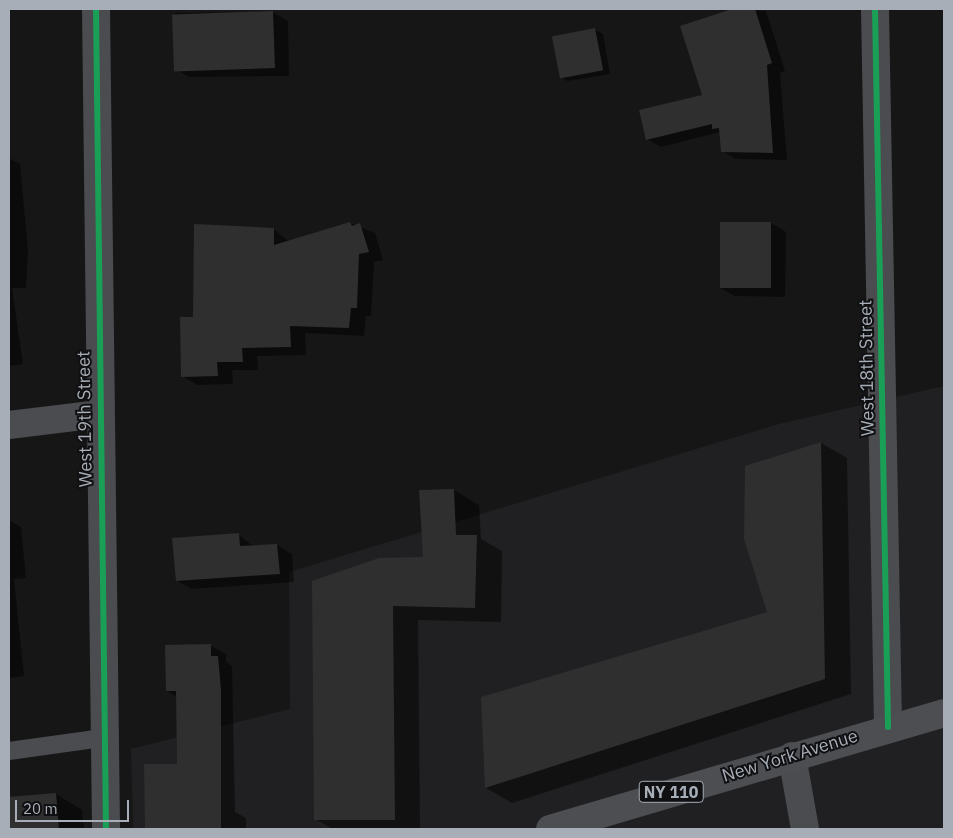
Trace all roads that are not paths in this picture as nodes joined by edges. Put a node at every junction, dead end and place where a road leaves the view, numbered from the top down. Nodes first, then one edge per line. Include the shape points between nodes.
1 (96, 9) edge
2 (875, 9) edge
3 (100, 414) junction
4 (9, 425) edge
5 (944, 713) edge
6 (888, 727) junction
7 (103, 738) junction
8 (9, 751) edge
9 (792, 756) junction
10 (106, 829) edge
11 (550, 829) edge
12 (805, 829) edge

1 - 3 street, West 19th Street
2 - 6 street, West 18th Street
3 - 4 street
3 - 7 street, West 19th Street
5 - 6 main road, New York Avenue / NY 110
6 - 9 main road, New York Avenue / NY 110
7 - 8 lane
7 - 10 street, West 19th Street
9 - 11 main road, New York Avenue / NY 110
9 - 12 street

